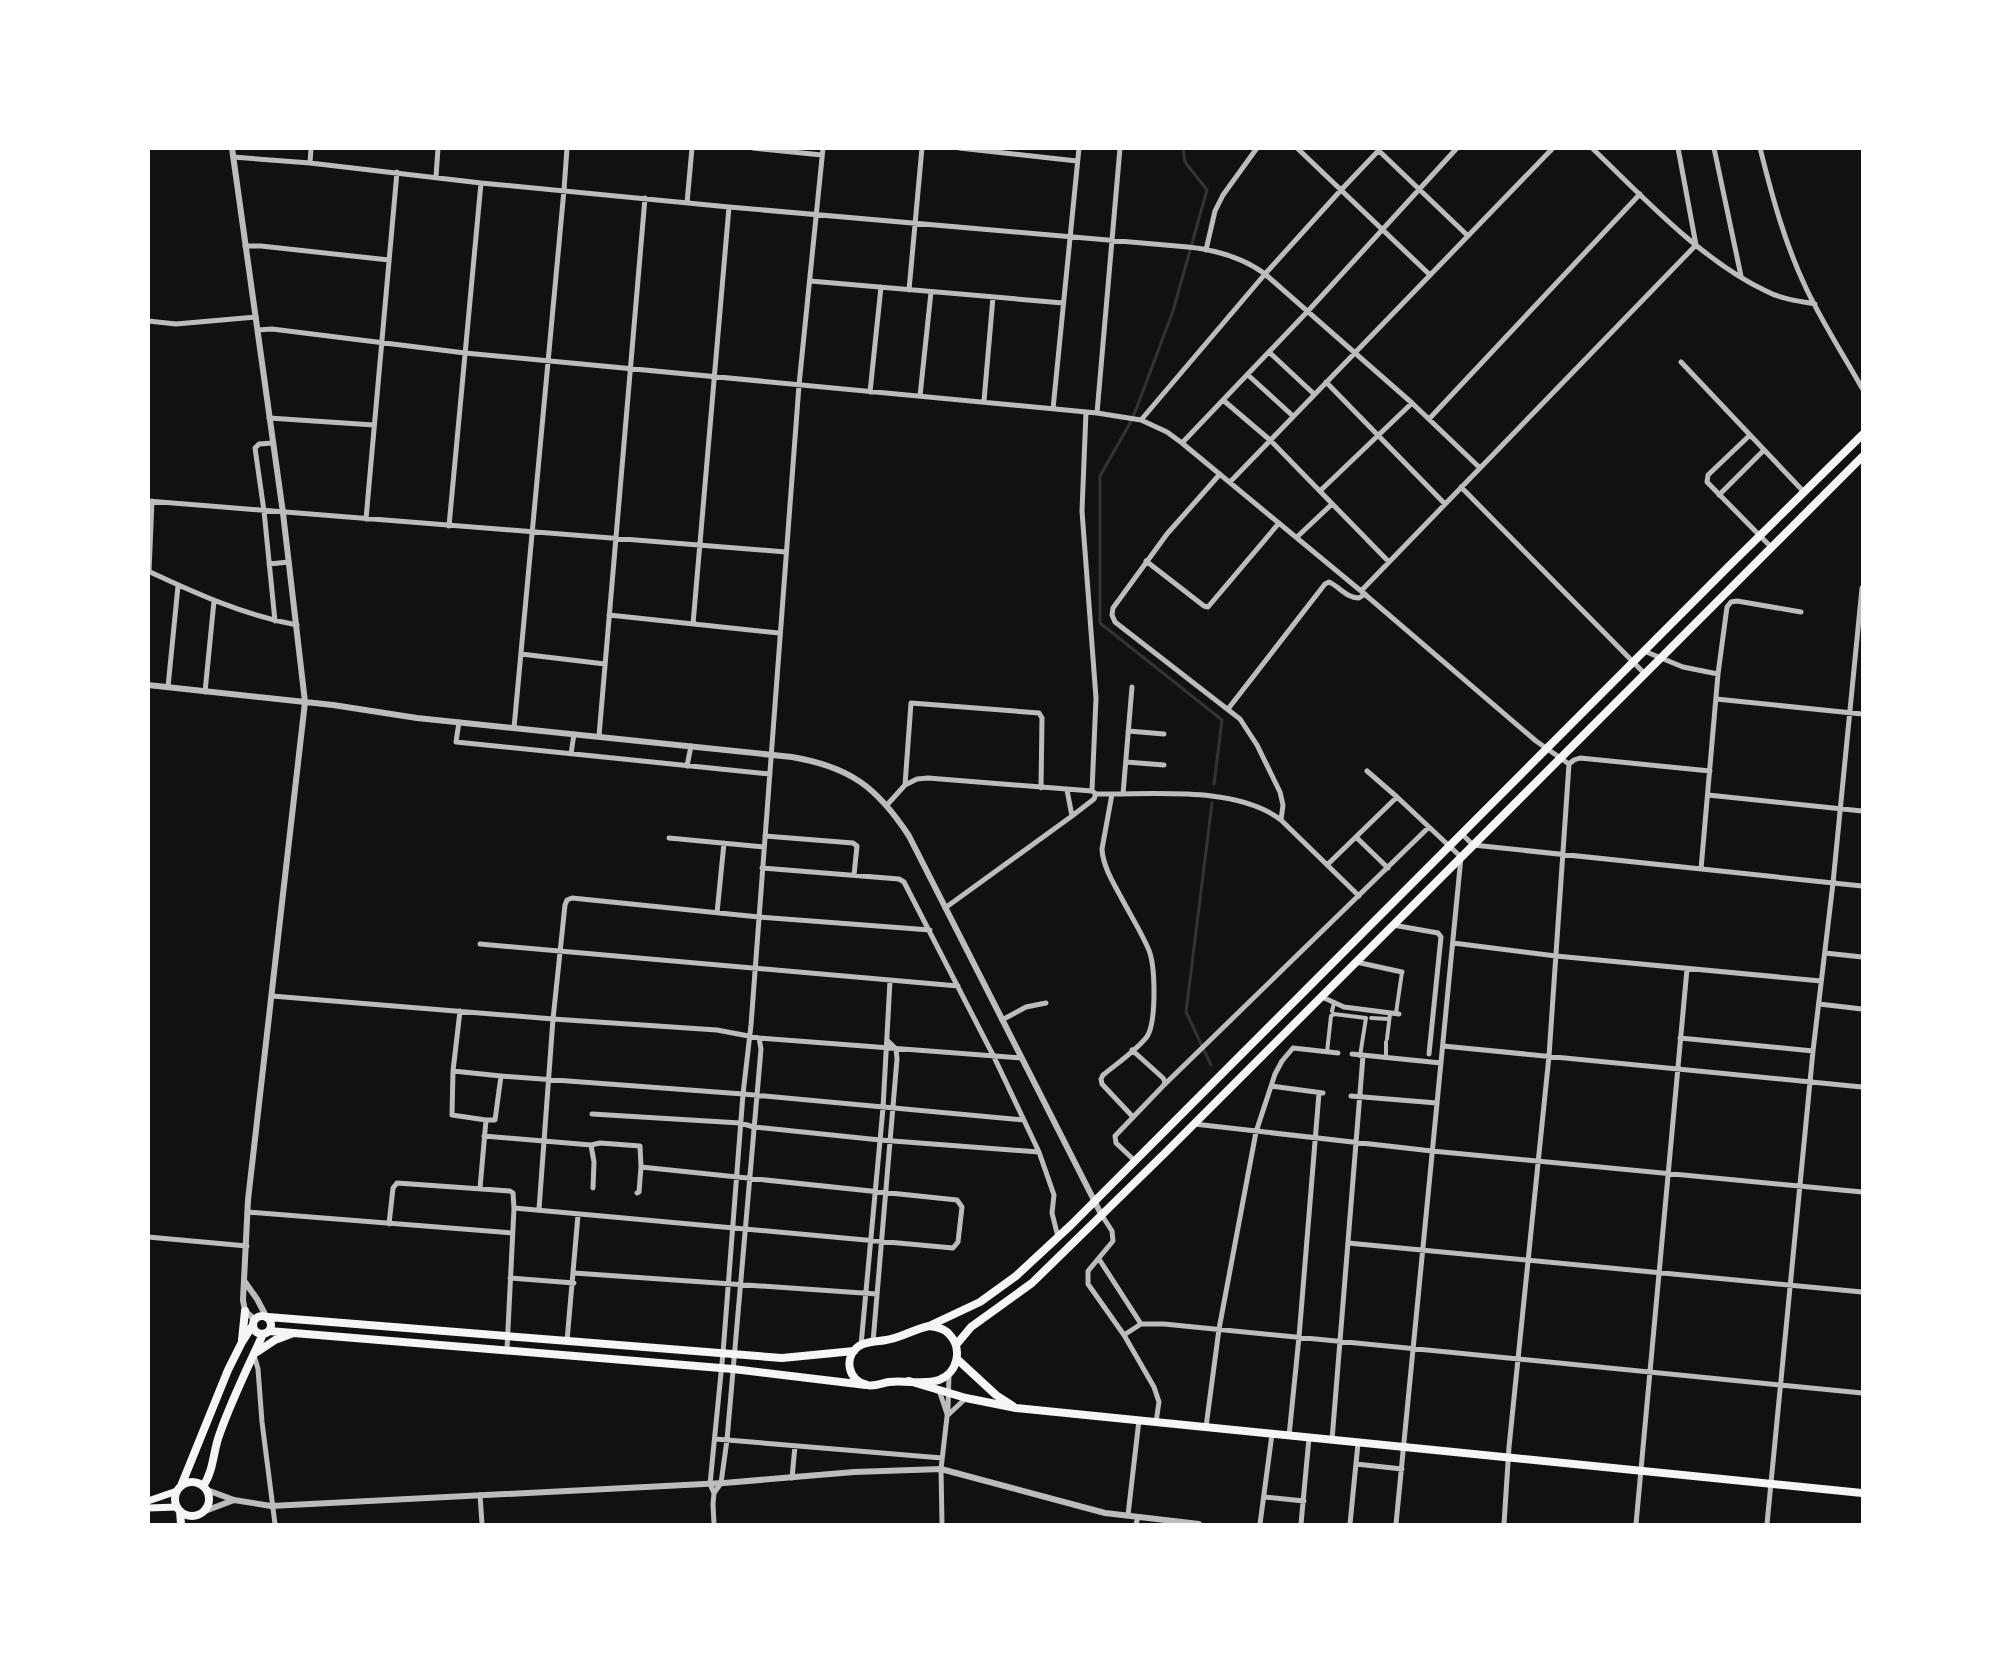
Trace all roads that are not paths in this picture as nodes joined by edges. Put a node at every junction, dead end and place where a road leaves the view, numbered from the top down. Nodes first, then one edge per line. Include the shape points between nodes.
1 (232, 148) edge
2 (311, 148) edge
3 (438, 148) edge
4 (567, 148) edge
5 (692, 148) edge
6 (753, 148) edge
7 (922, 148) edge
8 (959, 148) edge
9 (1078, 148) edge
10 (1120, 148) edge
11 (1257, 148) edge
12 (1457, 148) edge
13 (1553, 148) edge
14 (1592, 148) edge
15 (1678, 148) edge
16 (1714, 148) edge
17 (1760, 148) edge
18 (1300, 149) edge
19 (1379, 149) edge
20 (823, 152) edge
21 (233, 156) junction
22 (1077, 160) junction
23 (310, 163) junction
24 (397, 172) junction
25 (436, 177) junction
26 (481, 183) junction
27 (1419, 189) junction
28 (564, 190) junction
29 (1341, 190) junction
30 (1640, 194) junction
31 (645, 198) junction
32 (687, 203) junction
33 (729, 207) junction
34 (816, 215) junction
35 (916, 223) junction
36 (1383, 229) junction
37 (1467, 235) junction
38 (1069, 237) junction
39 (1111, 241) junction
40 (1696, 245) junction
41 (245, 246) junction
42 (1206, 250) junction
43 (389, 260) junction
44 (1265, 274) junction
45 (1430, 275) junction
46 (1741, 276) junction
47 (810, 281) junction
48 (881, 287) junction
49 (909, 290) junction
50 (931, 292) junction
51 (993, 297) junction
52 (1062, 303) junction
53 (1815, 304) junction
54 (1308, 311) junction
55 (255, 317) junction
56 (148, 321) edge
57 (258, 330) junction
58 (383, 342) junction
59 (465, 352) junction
60 (1269, 352) junction
61 (1354, 352) junction
62 (549, 361) junction
63 (1681, 362) dead end
64 (631, 367) junction
65 (1248, 375) junction
66 (715, 376) junction
67 (1326, 382) junction
68 (800, 385) junction
69 (1863, 388) edge
70 (870, 392) junction
71 (1314, 394) junction
72 (920, 396) junction
73 (1223, 400) junction
74 (984, 401) junction
75 (1412, 403) junction
76 (1053, 409) junction
77 (1086, 412) junction
78 (1097, 414) junction
79 (1293, 416) junction
80 (269, 418) junction
81 (1138, 419) junction
82 (1429, 419) junction
83 (374, 425) junction
84 (1378, 435) junction
85 (1750, 435) junction
86 (1863, 435) edge
87 (1270, 440) junction
88 (273, 443) junction
89 (1182, 443) junction
90 (1764, 450) junction
91 (1863, 457) edge
92 (1480, 468) junction
93 (1220, 474) junction
94 (1230, 482) junction
95 (1461, 487) junction
96 (1320, 491) junction
97 (1804, 492) junction
98 (1719, 495) junction
99 (150, 501) edge
100 (1332, 504) junction
101 (1445, 504) junction
102 (264, 511) junction
103 (283, 513) junction
104 (366, 519) junction
105 (1279, 523) junction
106 (449, 526) junction
107 (533, 532) junction
108 (1759, 536) junction
109 (1297, 537) junction
110 (615, 539) junction
111 (700, 545) junction
112 (1772, 548) junction
113 (786, 552) junction
114 (1146, 561) junction
115 (289, 562) junction
116 (1389, 562) junction
117 (269, 564) junction
118 (149, 572) edge
119 (178, 586) junction
120 (1863, 588) edge
121 (1363, 592) junction
122 (214, 601) junction
123 (1802, 612) dead end
124 (609, 615) junction
125 (275, 621) junction
126 (693, 624) junction
127 (297, 625) junction
128 (779, 633) junction
129 (1644, 651) junction
130 (521, 654) junction
131 (1660, 658) junction
132 (1632, 662) junction
133 (605, 664) junction
134 (1645, 674) junction
135 (1718, 674) junction
136 (148, 685) edge
137 (168, 687) junction
138 (1132, 687) dead end
139 (204, 692) junction
140 (1716, 699) junction
141 (304, 702) junction
142 (1228, 710) junction
143 (1850, 713) junction
144 (1863, 714) edge
145 (459, 722) junction
146 (514, 728) junction
147 (1128, 731) junction
148 (574, 734) junction
149 (1164, 734) dead end
150 (599, 736) junction
151 (691, 746) junction
152 (1546, 749) junction
153 (571, 754) junction
154 (771, 755) junction
155 (1560, 759) junction
156 (1126, 762) junction
157 (1569, 764) junction
158 (1164, 765) dead end
159 (687, 766) junction
160 (1367, 771) dead end
161 (1710, 771) junction
162 (770, 774) junction
163 (905, 785) junction
164 (1041, 788) junction
165 (1067, 790) junction
166 (1094, 793) junction
167 (1112, 794) junction
168 (1123, 794) junction
169 (1708, 795) junction
170 (1397, 797) junction
171 (887, 805) junction
172 (1840, 808) junction
173 (1863, 811) edge
174 (1072, 816) junction
175 (1281, 820) junction
176 (1429, 827) junction
177 (1462, 834) junction
178 (765, 836) junction
179 (1356, 837) junction
180 (669, 838) dead end
181 (724, 843) junction
182 (1473, 845) junction
183 (764, 847) junction
184 (1450, 847) junction
185 (1564, 855) junction
186 (1461, 857) junction
187 (1327, 865) junction
188 (762, 868) junction
189 (1388, 868) junction
190 (1701, 869) junction
191 (854, 875) junction
192 (1833, 883) junction
193 (1863, 885) edge
194 (1359, 896) junction
195 (945, 908) junction
196 (717, 913) junction
197 (759, 917) junction
198 (1393, 925) junction
199 (930, 930) junction
200 (1453, 943) junction
201 (480, 944) dead end
202 (561, 951) junction
203 (1825, 953) junction
204 (1556, 956) junction
205 (1863, 957) edge
206 (1356, 962) junction
207 (755, 969) junction
208 (1687, 969) junction
209 (1402, 972) joint
210 (890, 981) junction
211 (1821, 981) junction
212 (958, 986) junction
213 (272, 996) junction
214 (1322, 997) junction
215 (1046, 1003) dead end
216 (1334, 1003) junction
217 (1819, 1004) junction
218 (1863, 1009) edge
219 (460, 1011) junction
220 (1332, 1011) dead end
221 (1393, 1015) junction
222 (1371, 1018) dead end
223 (553, 1019) junction
224 (1002, 1020) junction
225 (750, 1036) junction
226 (759, 1038) junction
227 (1680, 1038) junction
228 (887, 1040) junction
229 (1443, 1046) junction
230 (885, 1048) junction
231 (896, 1049) junction
232 (1132, 1050) junction
233 (1813, 1051) junction
234 (1327, 1052) junction
235 (1338, 1053) dead end
236 (1352, 1054) dead end
237 (1429, 1054) dead end
238 (1362, 1056) junction
239 (1549, 1056) junction
240 (994, 1057) junction
241 (1022, 1058) junction
242 (1386, 1058) junction
243 (1441, 1063) junction
244 (1678, 1069) junction
245 (453, 1071) junction
246 (501, 1076) junction
247 (549, 1079) junction
248 (1811, 1082) junction
249 (1163, 1086) junction
250 (1271, 1086) junction
251 (1863, 1087) edge
252 (743, 1094) junction
253 (757, 1095) junction
254 (1351, 1096) dead end
255 (1359, 1096) junction
256 (1437, 1103) junction
257 (883, 1108) junction
258 (893, 1109) junction
259 (592, 1114) dead end
260 (1133, 1118) junction
261 (486, 1120) junction
262 (1024, 1120) junction
263 (741, 1123) junction
264 (1194, 1124) junction
265 (754, 1127) junction
266 (1256, 1132) junction
267 (484, 1136) junction
268 (1315, 1138) junction
269 (879, 1140) junction
270 (891, 1141) junction
271 (544, 1142) junction
272 (1357, 1143) junction
273 (591, 1145) junction
274 (1432, 1151) junction
275 (1039, 1152) junction
276 (1134, 1160) junction
277 (1537, 1161) junction
278 (641, 1167) junction
279 (1668, 1174) junction
280 (736, 1178) junction
281 (748, 1178) junction
282 (1800, 1187) junction
283 (480, 1188) junction
284 (593, 1188) dead end
285 (874, 1191) junction
286 (885, 1192) junction
287 (1863, 1192) edge
288 (637, 1193) dead end
289 (1094, 1201) junction
290 (514, 1208) junction
291 (539, 1209) junction
292 (247, 1212) junction
293 (1101, 1214) junction
294 (578, 1215) junction
295 (389, 1224) junction
296 (732, 1228) junction
297 (745, 1229) junction
298 (512, 1233) junction
299 (148, 1237) edge
300 (1058, 1237) junction
301 (870, 1240) junction
302 (882, 1241) junction
303 (1348, 1243) junction
304 (247, 1246) junction
305 (1423, 1250) junction
306 (1099, 1259) junction
307 (1529, 1260) junction
308 (574, 1273) junction
309 (1659, 1273) junction
310 (510, 1278) junction
311 (245, 1282) junction
312 (728, 1283) junction
313 (573, 1284) junction
314 (740, 1284) junction
315 (1791, 1285) junction
316 (1863, 1292) edge
317 (866, 1293) junction
318 (877, 1294) junction
319 (245, 1311) junction
320 (267, 1317) junction
321 (254, 1323) junction
322 (1142, 1324) junction
323 (929, 1326) junction
324 (1219, 1329) junction
325 (299, 1332) junction
326 (266, 1333) junction
327 (1124, 1335) junction
328 (506, 1336) junction
329 (1299, 1338) junction
330 (567, 1341) junction
331 (1340, 1341) junction
332 (242, 1342) junction
333 (873, 1342) junction
334 (861, 1345) junction
335 (956, 1345) junction
336 (507, 1349) junction
337 (1413, 1349) junction
338 (854, 1351) junction
339 (723, 1353) junction
340 (734, 1354) junction
341 (254, 1355) junction
342 (957, 1359) junction
343 (1519, 1359) junction
344 (722, 1368) junction
345 (732, 1369) junction
346 (1650, 1372) junction
347 (949, 1374) junction
348 (909, 1381) junction
349 (866, 1385) junction
350 (1782, 1385) junction
351 (939, 1390) junction
352 (1863, 1392) edge
353 (949, 1394) junction
354 (966, 1398) junction
355 (1016, 1408) junction
356 (947, 1416) junction
357 (1139, 1420) junction
358 (1156, 1422) junction
359 (1204, 1427) junction
360 (1272, 1434) junction
361 (1289, 1436) junction
362 (1309, 1438) junction
363 (715, 1439) junction
364 (727, 1440) junction
365 (1332, 1440) junction
366 (1358, 1443) junction
367 (795, 1446) junction
368 (1404, 1448) junction
369 (942, 1458) junction
370 (1509, 1458) junction
371 (1356, 1464) junction
372 (941, 1469) junction
373 (1401, 1469) junction
374 (1641, 1471) junction
375 (792, 1478) junction
376 (721, 1483) junction
377 (710, 1484) junction
378 (1771, 1484) junction
379 (205, 1488) junction
380 (179, 1489) junction
381 (1863, 1493) edge
382 (714, 1494) junction
383 (480, 1495) junction
384 (1264, 1497) junction
385 (148, 1500) edge
386 (234, 1500) junction
387 (1304, 1501) junction
388 (271, 1506) junction
389 (148, 1508) edge
390 (178, 1509) junction
391 (203, 1513) junction
392 (1128, 1515) junction
393 (1137, 1521) edge
394 (181, 1524) edge
395 (197, 1524) edge
396 (274, 1524) edge
397 (482, 1524) edge
398 (714, 1524) edge
399 (942, 1524) edge
400 (1199, 1524) edge
401 (1260, 1524) edge
402 (1300, 1524) edge
403 (1350, 1524) edge
404 (1396, 1524) edge
405 (1504, 1524) edge
406 (1636, 1524) edge
407 (1767, 1524) edge

1 - 21 street
2 - 23 street
3 - 25 street
4 - 28 street
5 - 32 street
6 - 20 street
7 - 35 street
8 - 22 street
9 - 22 street
10 - 39 street
11 - 42 street via 1223,195
12 - 27 street
13 - 37 street
14 - 30 street
15 - 40 street
16 - 46 street
17 - 53 street via 1784,234
18 - 29 street
19 - 27 street
19 - 29 street
20 - 34 street
21 - 23 street
21 - 41 street
22 - 38 street
23 - 24 street
24 - 25 street
24 - 43 street
25 - 26 street
26 - 28 street
26 - 59 street
27 - 36 street
27 - 37 street
28 - 31 street
28 - 62 street
29 - 36 street
29 - 44 street
30 - 40 street
30 - 82 street
31 - 32 street
31 - 64 street
32 - 33 street
33 - 34 street
33 - 66 street
34 - 35 street
34 - 47 street
35 - 38 street
35 - 49 street
36 - 45 street
36 - 54 street
37 - 45 street
38 - 39 street
38 - 52 street
39 - 42 street
39 - 78 street
40 - 46 street
40 - 92 street
41 - 43 street
41 - 55 street
42 - 44 street via 1238,258
43 - 58 street
44 - 54 street
44 - 81 street
45 - 61 street
46 - 53 street via 1767,292
47 - 48 street
47 - 68 street
48 - 49 street
48 - 70 street
49 - 50 street
50 - 51 street
50 - 72 street
51 - 52 street
51 - 74 street
52 - 76 street
53 - 69 street
54 - 60 street
54 - 61 street
55 - 56 street via 176,324
55 - 57 street
57 - 58 street
57 - 80 street
58 - 59 street
58 - 83 street
59 - 62 street
59 - 106 street
60 - 65 street
60 - 71 street
61 - 67 street
61 - 75 street
62 - 64 street
62 - 107 street
63 - 85 street
64 - 66 street
64 - 110 street
65 - 73 street
65 - 79 street
66 - 68 street
66 - 111 street
67 - 71 street
67 - 84 street
68 - 70 street
68 - 113 street
70 - 72 street
71 - 79 street
72 - 74 street
73 - 87 street
73 - 89 street
74 - 76 street
75 - 82 street
75 - 84 street
76 - 77 street
77 - 78 street
77 - 166 street via 1082,511 1096,698
78 - 81 street
79 - 87 street
80 - 83 street
80 - 88 street
81 - 89 street
82 - 92 street
83 - 104 street
84 - 96 street
84 - 101 street
85 - 90 street
85 - 98 street via 1707,475 1707,482
86 - 97 main road
87 - 94 street
87 - 96 street
88 - 102 street via 255,448
88 - 103 street
89 - 93 street
90 - 97 street
90 - 98 street
91 - 112 main road
92 - 95 street
93 - 94 street
93 - 114 street
94 - 105 street
95 - 101 street
95 - 132 street
96 - 100 street
97 - 108 main road
98 - 108 street
99 - 102 street
99 - 118 street
100 - 109 street
100 - 116 street
101 - 116 street
102 - 103 street
102 - 117 street
103 - 104 street
103 - 115 street
104 - 106 street
105 - 109 street
105 - 114 street via 1208,607
106 - 107 street
107 - 110 street
107 - 130 street
108 - 112 street
108 - 129 main road
109 - 121 street
110 - 111 street
110 - 124 street
111 - 113 street
111 - 126 street
112 - 131 main road
113 - 128 street
114 - 142 street via 1113,608 1115,622
115 - 117 street
115 - 127 street
116 - 121 street
117 - 125 street
118 - 119 street
119 - 122 street
119 - 137 street
120 - 143 street
121 - 142 street via 1359,598 1350,597 1332,583 1325,584
121 - 152 street
122 - 125 street
122 - 139 street
123 - 135 street via 1731,602 1727,607
124 - 126 street
124 - 133 street
125 - 127 street
126 - 128 street
127 - 141 street
128 - 154 street
129 - 131 street
129 - 132 main road
130 - 133 street
130 - 146 street
131 - 134 main road
131 - 135 street
132 - 134 street
132 - 152 main road
133 - 150 street
134 - 155 main road
135 - 140 street
136 - 137 street
137 - 139 street
138 - 147 street
139 - 141 street
140 - 143 street
140 - 161 street
141 - 145 street
141 - 213 street
142 - 175 street via 1240,719 1257,745 1280,792
143 - 144 street
143 - 172 street
145 - 146 street
145 - 153 street via 456,742
146 - 148 street
147 - 149 street
147 - 156 street
148 - 150 street
148 - 153 street
150 - 151 street
151 - 154 street
151 - 159 street
152 - 155 street
152 - 177 main road
153 - 159 street
154 - 162 street
154 - 171 street via 817,761 842,771 861,781
155 - 157 street
155 - 182 main road
156 - 158 street
156 - 168 street
157 - 161 street via 1580,758
157 - 185 street
159 - 162 street
160 - 170 street
161 - 169 street
162 - 178 street
163 - 164 street via 928,778
163 - 164 street via 911,703 1039,713
163 - 171 street
164 - 165 street
165 - 166 street
165 - 174 street
166 - 167 street
166 - 174 street via 1094,799
167 - 168 street
167 - 232 street via 1102,856 1149,951 1152,965 1153,1018 1149,1033
168 - 175 street via 1233,800 1254,804
169 - 172 street
169 - 190 street
170 - 176 street
170 - 179 street
171 - 195 street via 909,836
172 - 173 street
172 - 192 street
174 - 195 street
175 - 187 street
176 - 184 street
176 - 189 street
177 - 182 street
177 - 184 main road
178 - 183 street
178 - 191 street via 855,844
179 - 187 street
179 - 189 street
180 - 181 street
181 - 183 street
181 - 196 street
182 - 185 street
182 - 186 main road
183 - 188 street
184 - 186 street
184 - 276 main road
185 - 190 street
185 - 204 street
186 - 198 main road
186 - 200 street
187 - 194 street
188 - 191 street
188 - 197 street
189 - 194 street
190 - 192 street
191 - 199 street via 902,880
192 - 193 street
192 - 203 street
194 - 249 street
195 - 224 street
196 - 197 street
196 - 202 street via 572,898 565,905
197 - 199 street
197 - 207 street
198 - 206 main road
198 - 237 street via 1440,934
199 - 212 street
200 - 204 street
200 - 229 street
201 - 202 street
202 - 207 street
202 - 223 street
203 - 205 street
203 - 211 street
204 - 208 street
204 - 239 street
206 - 209 street
206 - 214 main road
207 - 210 street
207 - 225 street
208 - 211 street
208 - 227 street
209 - 221 street
210 - 212 street
210 - 228 street
211 - 217 street
212 - 240 street
213 - 219 street
213 - 292 street
214 - 216 street
214 - 264 main road
215 - 224 street via 1026,1007
216 - 220 street
216 - 221 street
217 - 218 street
217 - 233 street
219 - 223 street
219 - 245 street
221 - 222 street
221 - 242 street
223 - 225 street via 717,1030
223 - 247 street
224 - 241 street
225 - 226 street
225 - 252 street
226 - 230 street
226 - 253 street
227 - 233 street
227 - 244 street
228 - 230 street
228 - 231 street
229 - 239 street
229 - 243 street
230 - 231 street
230 - 257 street
231 - 240 street
231 - 258 street
232 - 249 street via 1163,1078
232 - 260 street via 1101,1079
233 - 248 street
234 - 235 street
234 - 238 street via 1334,1014 1366,1018
234 - 250 street via 1293,1048 1281,1061
236 - 238 street
238 - 242 street
238 - 255 street
239 - 244 street
239 - 277 street
240 - 241 street
240 - 262 street
241 - 289 street
242 - 243 street
243 - 256 street
244 - 248 street
244 - 279 street
245 - 246 street
245 - 261 street via 452,1115
246 - 247 street
246 - 261 street via 496,1118
247 - 252 street
247 - 271 street
248 - 251 street
248 - 282 street
249 - 260 street
250 - 266 street
250 - 268 street via 1321,1093
252 - 253 street
252 - 263 street
253 - 257 street
253 - 265 street
254 - 255 street
255 - 256 street
255 - 272 street
256 - 274 street
257 - 258 street
257 - 269 street
258 - 262 street
258 - 270 street
259 - 263 street
260 - 276 street via 1114,1139
261 - 267 street
262 - 275 street
263 - 265 street
263 - 280 street
264 - 266 street
264 - 293 main road
265 - 269 street
265 - 281 street
266 - 268 street
266 - 324 street
267 - 271 street
267 - 283 street
268 - 272 street
268 - 329 street
269 - 270 street
269 - 285 street
270 - 275 street
270 - 286 street
271 - 273 street
271 - 291 street
272 - 274 street
272 - 303 street
273 - 278 street via 640,1146
273 - 284 street
274 - 277 street
274 - 305 street
275 - 300 street via 1054,1194 1052,1214
276 - 289 main road
277 - 279 street
277 - 307 street
278 - 280 street
278 - 288 street
279 - 282 street
279 - 309 street
280 - 281 street
280 - 296 street
281 - 285 street
281 - 297 street
282 - 287 street
282 - 315 street
283 - 290 street via 510,1191
283 - 295 street via 397,1183
285 - 286 street
285 - 301 street
286 - 302 street
286 - 302 street via 957,1200 962,1207 958,1242 953,1248
289 - 293 street
289 - 300 main road
290 - 291 street
290 - 298 street
291 - 294 street
292 - 295 street
292 - 304 street
293 - 306 street via 1112,1231 1113,1241
293 - 335 main road via 1032,1283 971,1327
294 - 296 street
294 - 308 street
295 - 298 street
296 - 297 street
296 - 312 street
297 - 301 street
297 - 314 street
298 - 310 street
299 - 304 street
300 - 323 main road via 1016,1276 980,1302
301 - 302 street
301 - 317 street
302 - 318 street
303 - 305 street
303 - 331 street
304 - 311 street
305 - 307 street
305 - 337 street
306 - 322 street
306 - 327 street via 1088,1272 1088,1284
307 - 309 street
307 - 343 street
308 - 312 street
308 - 313 street
309 - 315 street
309 - 346 street
310 - 313 street
310 - 328 street
311 - 319 street
311 - 320 street
312 - 314 street
312 - 339 street
313 - 330 street
314 - 317 street
314 - 340 street
315 - 316 street
315 - 350 street
317 - 318 street
317 - 334 street
318 - 333 street
319 - 321 street
319 - 332 main road
320 - 321 main road via 260,1316
320 - 326 main road via 272,1326
320 - 328 main road
321 - 326 main road via 256,1331
321 - 332 main road
322 - 324 street
322 - 327 street
323 - 333 main road
323 - 335 main road via 940,1327
324 - 329 street
324 - 359 street
325 - 326 main road
325 - 336 main road
325 - 341 main road via 275,1340
326 - 341 main road
327 - 358 street via 1154,1387 1159,1402
328 - 330 main road
328 - 336 street
329 - 331 street
329 - 361 street
330 - 339 main road
331 - 337 street
331 - 365 street
332 - 380 main road
333 - 334 main road
334 - 338 main road
335 - 342 main road
336 - 344 main road
337 - 343 street
337 - 368 street
338 - 340 main road via 782,1358
338 - 349 main road via 850,1359 852,1376
339 - 340 main road
339 - 344 street
340 - 345 street
341 - 379 main road via 217,1439
341 - 388 street
342 - 347 main road
342 - 355 main road
343 - 346 street
343 - 370 street
344 - 345 main road
344 - 363 street
345 - 349 main road
345 - 364 street
346 - 350 street
346 - 374 street
347 - 348 main road via 939,1380
347 - 353 street
348 - 349 main road
348 - 351 main road
350 - 352 street
350 - 378 street
351 - 353 main road
351 - 356 street
353 - 354 main road
353 - 356 street
354 - 355 main road
354 - 356 street
355 - 357 main road
356 - 369 street
357 - 358 main road
357 - 392 street
358 - 359 main road
359 - 360 main road
360 - 361 main road
360 - 384 street
361 - 362 main road
362 - 365 main road
362 - 387 street
363 - 364 street
363 - 377 street
364 - 367 street
364 - 376 street
365 - 366 main road
366 - 368 main road
366 - 371 street
367 - 369 street
367 - 375 street
368 - 370 main road
368 - 373 street
369 - 372 street
370 - 374 main road
370 - 405 street
371 - 373 street
371 - 403 street
372 - 375 street
372 - 392 street via 1105,1513
372 - 399 street
373 - 404 street
374 - 378 main road
374 - 406 street
375 - 376 street
376 - 377 street
376 - 382 street
377 - 382 street
377 - 383 street
378 - 381 main road
378 - 407 street
379 - 380 main road via 194,1482
379 - 386 street
379 - 391 main road via 210,1501
380 - 385 main road
380 - 390 main road via 175,1502
382 - 398 street
383 - 388 street
383 - 397 street
384 - 387 street
384 - 401 street
386 - 388 street
386 - 391 street
387 - 402 street
388 - 396 street
389 - 390 main road
390 - 391 main road via 189,1516
390 - 394 main road
391 - 395 main road
392 - 393 street
393 - 400 street

